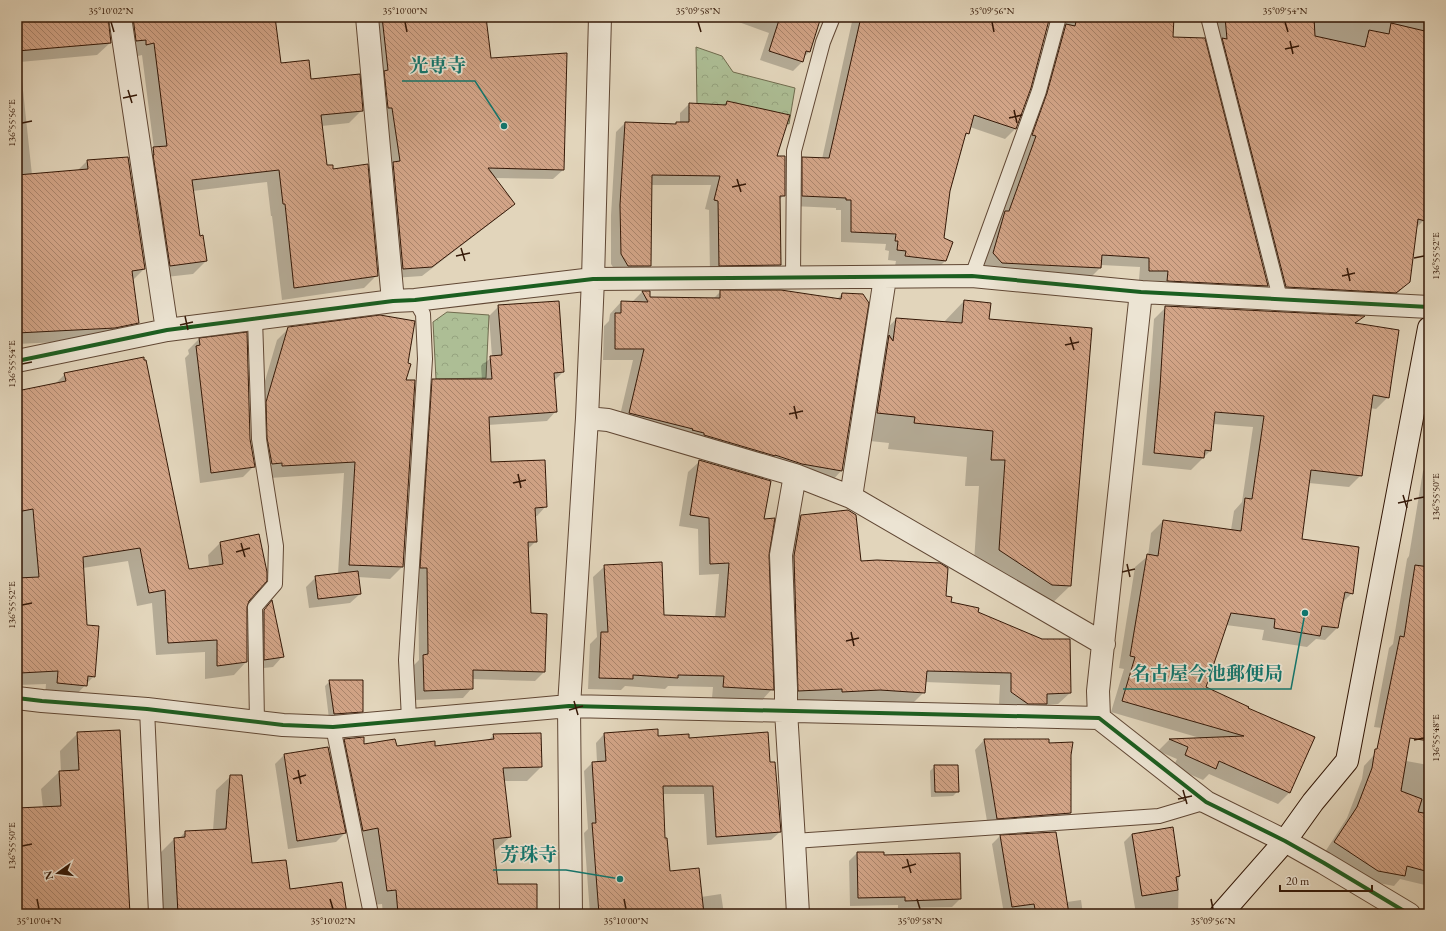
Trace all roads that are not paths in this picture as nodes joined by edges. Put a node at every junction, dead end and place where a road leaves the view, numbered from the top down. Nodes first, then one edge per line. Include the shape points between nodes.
1 (120, 17) edge
2 (367, 17) edge
3 (600, 17) edge
4 (833, 17) edge
5 (1059, 17) edge
6 (1208, 17) edge
7 (972, 276) junction
8 (793, 277) junction
9 (885, 278) junction
10 (593, 279) junction
11 (1141, 292) junction
12 (1280, 298) junction
13 (415, 300) junction
14 (394, 301) junction
15 (1429, 307) edge
16 (255, 319) junction
17 (1429, 328) edge
18 (167, 330) junction
19 (17, 361) edge
20 (587, 418) junction
21 (794, 475) junction
22 (851, 497) junction
23 (1104, 644) junction
24 (17, 698) edge
25 (569, 706) junction
26 (147, 709) junction
27 (786, 711) junction
28 (1098, 718) junction
29 (408, 719) junction
30 (257, 722) junction
31 (333, 727) junction
32 (1206, 802) junction
33 (794, 841) junction
34 (1285, 841) junction
35 (156, 914) edge
36 (371, 914) edge
37 (571, 914) edge
38 (798, 914) edge
39 (1221, 914) edge
40 (1409, 914) edge

1 - 18 street
2 - 14 street
3 - 10 street
4 - 8 lane via 823,42 794,151
5 - 7 lane via 1039,91
6 - 12 lane
7 - 9 street
7 - 11 street
8 - 9 street
8 - 10 street
9 - 22 street
10 - 13 street
10 - 20 street
11 - 12 street
11 - 23 street
12 - 15 street
13 - 14 street
13 - 29 lane via 422,314 425,359 406,660
14 - 16 street
16 - 18 street
16 - 30 lane via 259,439 276,546 274,584 255,607
17 - 34 street via 1347,761
18 - 19 street
20 - 21 street via 608,420
20 - 25 street
21 - 22 street
21 - 27 street via 781,555
22 - 23 street
23 - 28 street via 1098,691
24 - 26 street
25 - 27 street
25 - 29 street
25 - 37 street
26 - 30 street
26 - 35 lane
27 - 28 street
27 - 33 street
28 - 32 street
29 - 31 street
30 - 31 street
31 - 36 lane
32 - 33 lane via 1159,816
32 - 34 street
33 - 38 street
34 - 39 street
34 - 40 street

